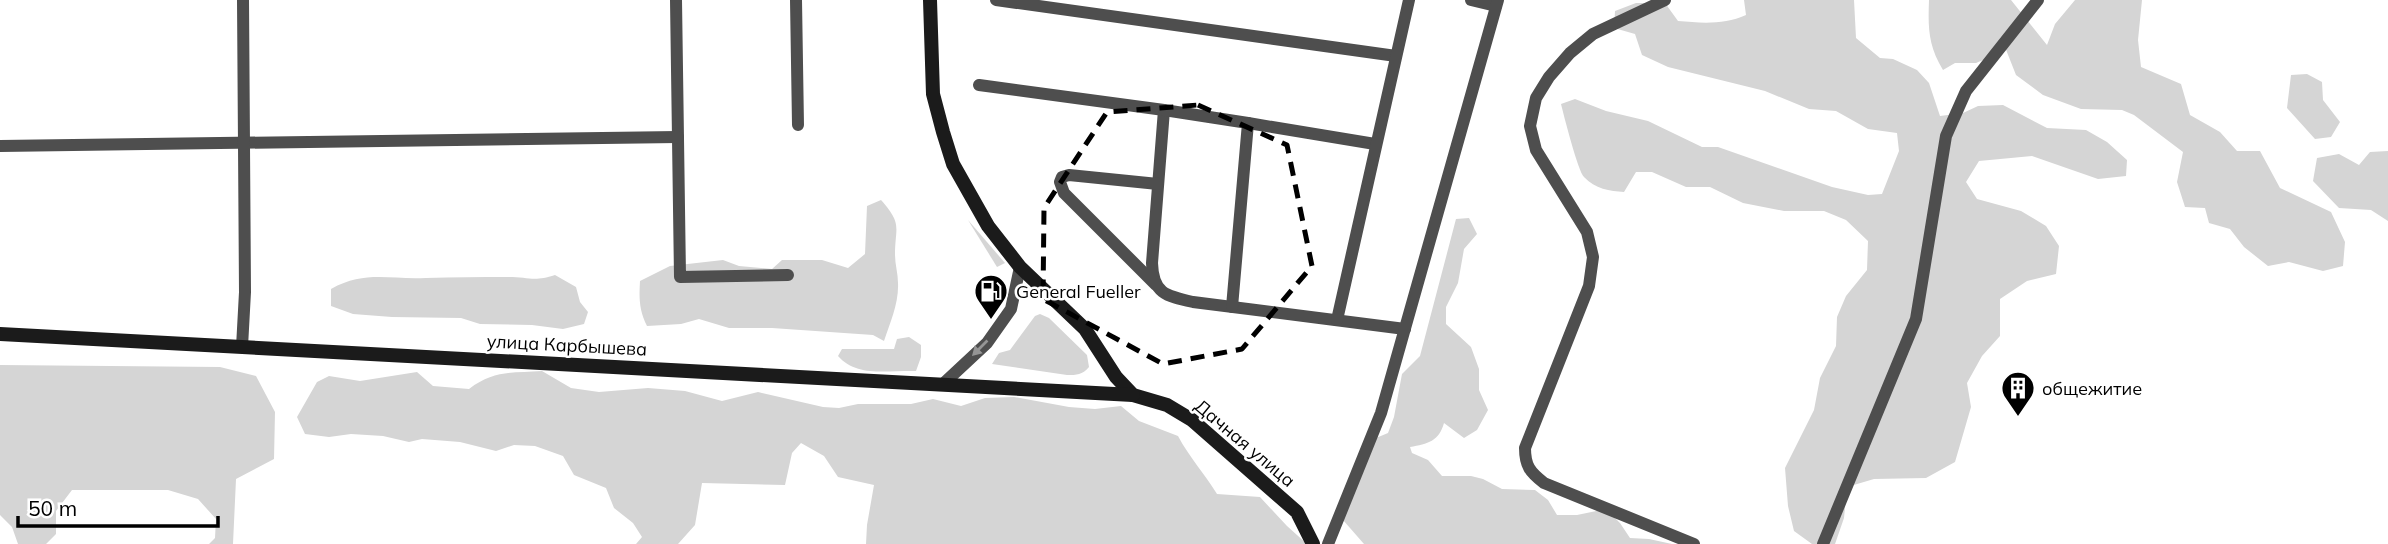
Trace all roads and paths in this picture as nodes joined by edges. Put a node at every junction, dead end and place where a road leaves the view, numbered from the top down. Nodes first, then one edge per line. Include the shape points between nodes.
1 (243, 0) edge
2 (676, 0) edge
3 (796, 0) edge
4 (930, 0) edge
5 (996, 0) edge
6 (1409, 0) edge
7 (1471, 0) edge
8 (1665, 0) edge
9 (2038, 0) edge
10 (1497, 3) edge
11 (1396, 56) junction
12 (979, 85) dead end
13 (1164, 110) junction
14 (1248, 123) junction
15 (798, 125) dead end
16 (678, 137) junction
17 (244, 143) junction
18 (1375, 144) junction
19 (0, 146) edge
20 (1158, 184) junction
21 (1020, 267) junction
22 (788, 275) dead end
23 (1162, 292) junction
24 (1232, 307) junction
25 (1338, 320) junction
26 (1405, 329) junction
27 (0, 334) edge
28 (242, 347) junction
29 (943, 384) junction
30 (1133, 395) junction
31 (1313, 544) edge
32 (1328, 544) edge
33 (1694, 544) edge
34 (1822, 544) edge

1 - 17 lane
2 - 16 lane
3 - 15 lane
4 - 21 street via 933,94 953,164 988,226
5 - 11 lane
6 - 11 lane
7 - 10 lane
8 - 33 lane via 1593,34 1570,53 1536,98 1531,126 1536,150 1587,232 1593,257 1589,286 1525,448 1525,460 1529,471 1544,483
9 - 34 lane via 1966,91 1947,136 1916,319
10 - 26 lane
11 - 18 lane
12 - 13 lane
13 - 14 lane
13 - 20 lane
14 - 18 lane
14 - 24 lane
16 - 17 lane
16 - 22 lane via 680,276
17 - 19 lane
17 - 28 lane
18 - 25 lane
20 - 23 lane via 1152,263 1153,280
20 - 23 lane via 1069,176 1060,182 1064,193
21 -> 29 lane via 1011,309 987,343
21 - 30 street via 1085,329 1115,377
23 - 24 lane
24 - 25 lane
25 - 26 lane
26 - 32 lane via 1381,413
27 - 28 street, улица Карбышева
28 - 29 street, улица Карбышева
29 - 30 street, улица Карбышева
30 - 31 street, Дачная улица via 1167,405 1192,420 1297,512

